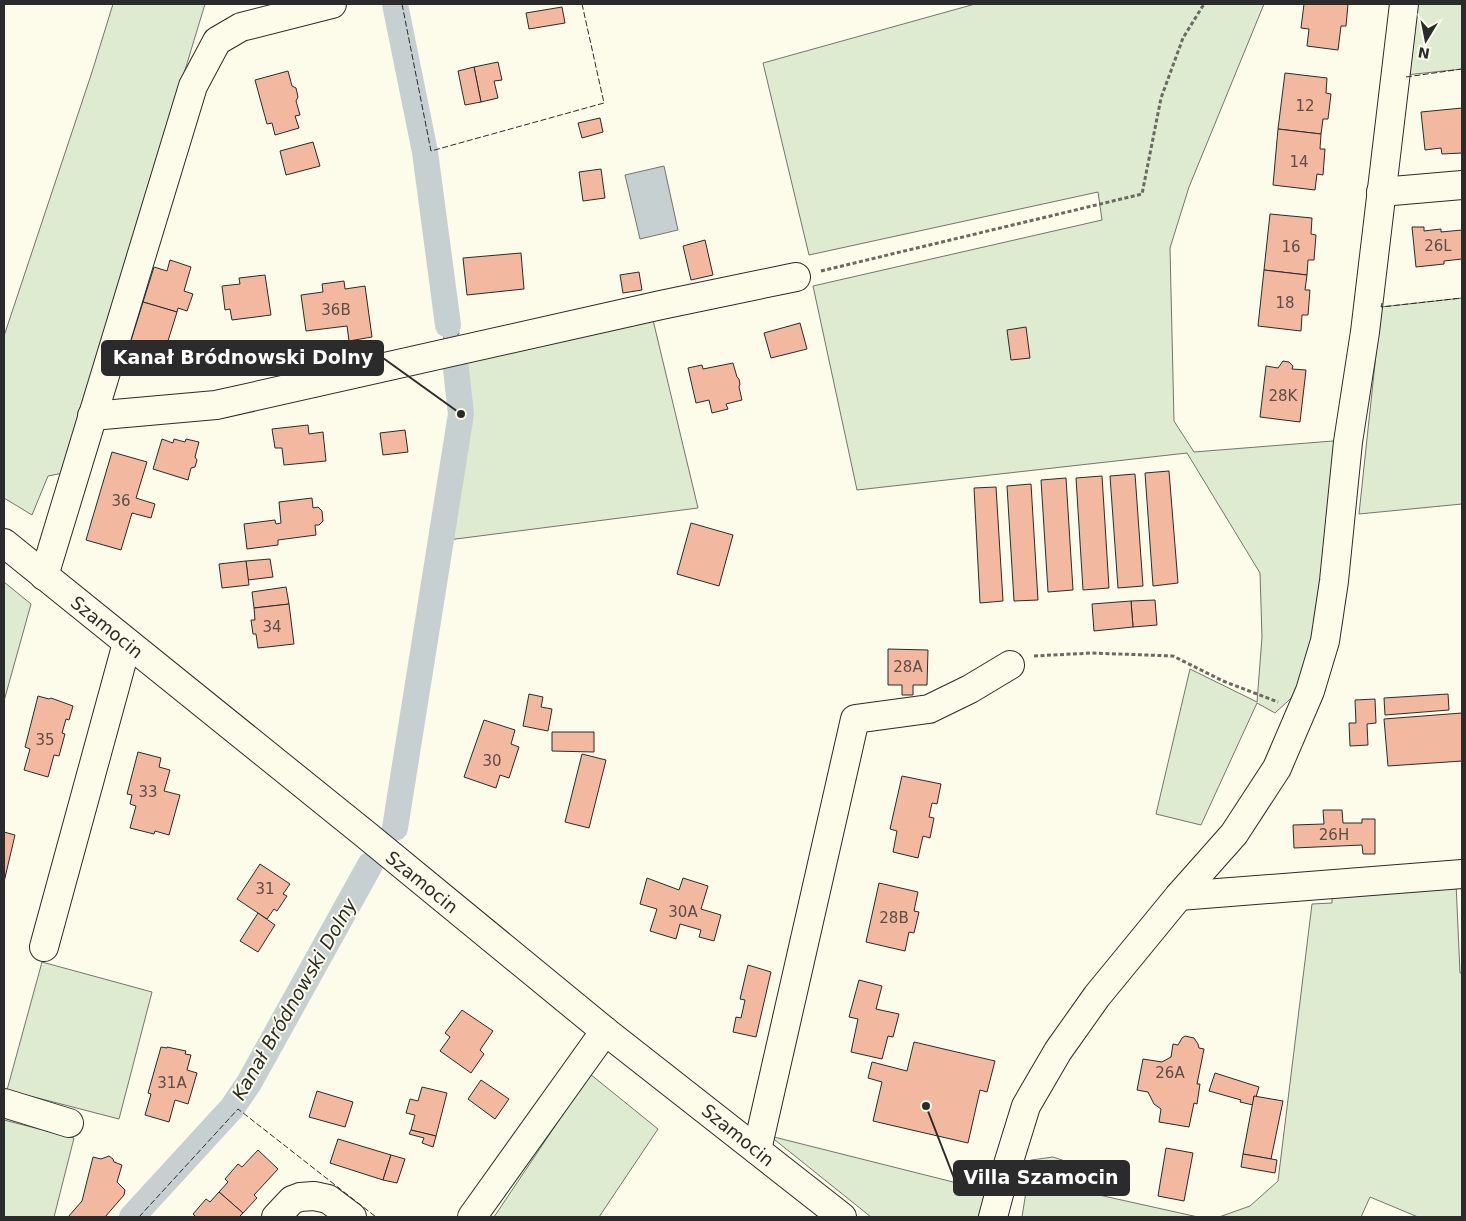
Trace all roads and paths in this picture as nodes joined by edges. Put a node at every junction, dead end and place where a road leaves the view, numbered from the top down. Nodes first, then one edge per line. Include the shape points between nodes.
1 (332, 4) edge
2 (1204, 4) edge
3 (1404, 4) edge
4 (1462, 185) edge
5 (1388, 191) junction
6 (796, 277) joint
7 (92, 416) junction
8 (4, 544) edge
9 (44, 576) junction
10 (127, 643) junction
11 (1010, 665) joint
12 (1302, 710) junction
13 (1462, 874) edge
14 (1179, 896) junction
15 (44, 947) dead end
16 (605, 1031) junction
17 (4, 1104) edge
18 (69, 1123) dead end
19 (757, 1150) junction
20 (276, 1217) edge
21 (352, 1217) edge
22 (472, 1217) edge
23 (842, 1217) edge
24 (994, 1217) edge

1 - 7 street via 241,26 217,41 193,86
2 - 6 path via 1183,38 1162,98 1142,194
3 - 5 street
4 - 5 street
5 - 12 street via 1348,442 1325,641
6 - 7 street via 216,405
7 - 9 street
8 - 9 street, Szamocin
9 - 10 street, Szamocin
10 - 15 street
10 - 16 street, Szamocin
11 - 12 path via 1037,655 1173,656 1223,681
11 - 19 street via 929,710 855,719
12 - 14 street via 1277,768 1239,826
13 - 14 street
14 - 24 street via 1097,996 1058,1051 1026,1106
16 - 19 street, Szamocin
16 - 22 street
17 - 18 street
19 - 23 street, Szamocin
20 - 21 street via 292,1200 314,1196 328,1198

